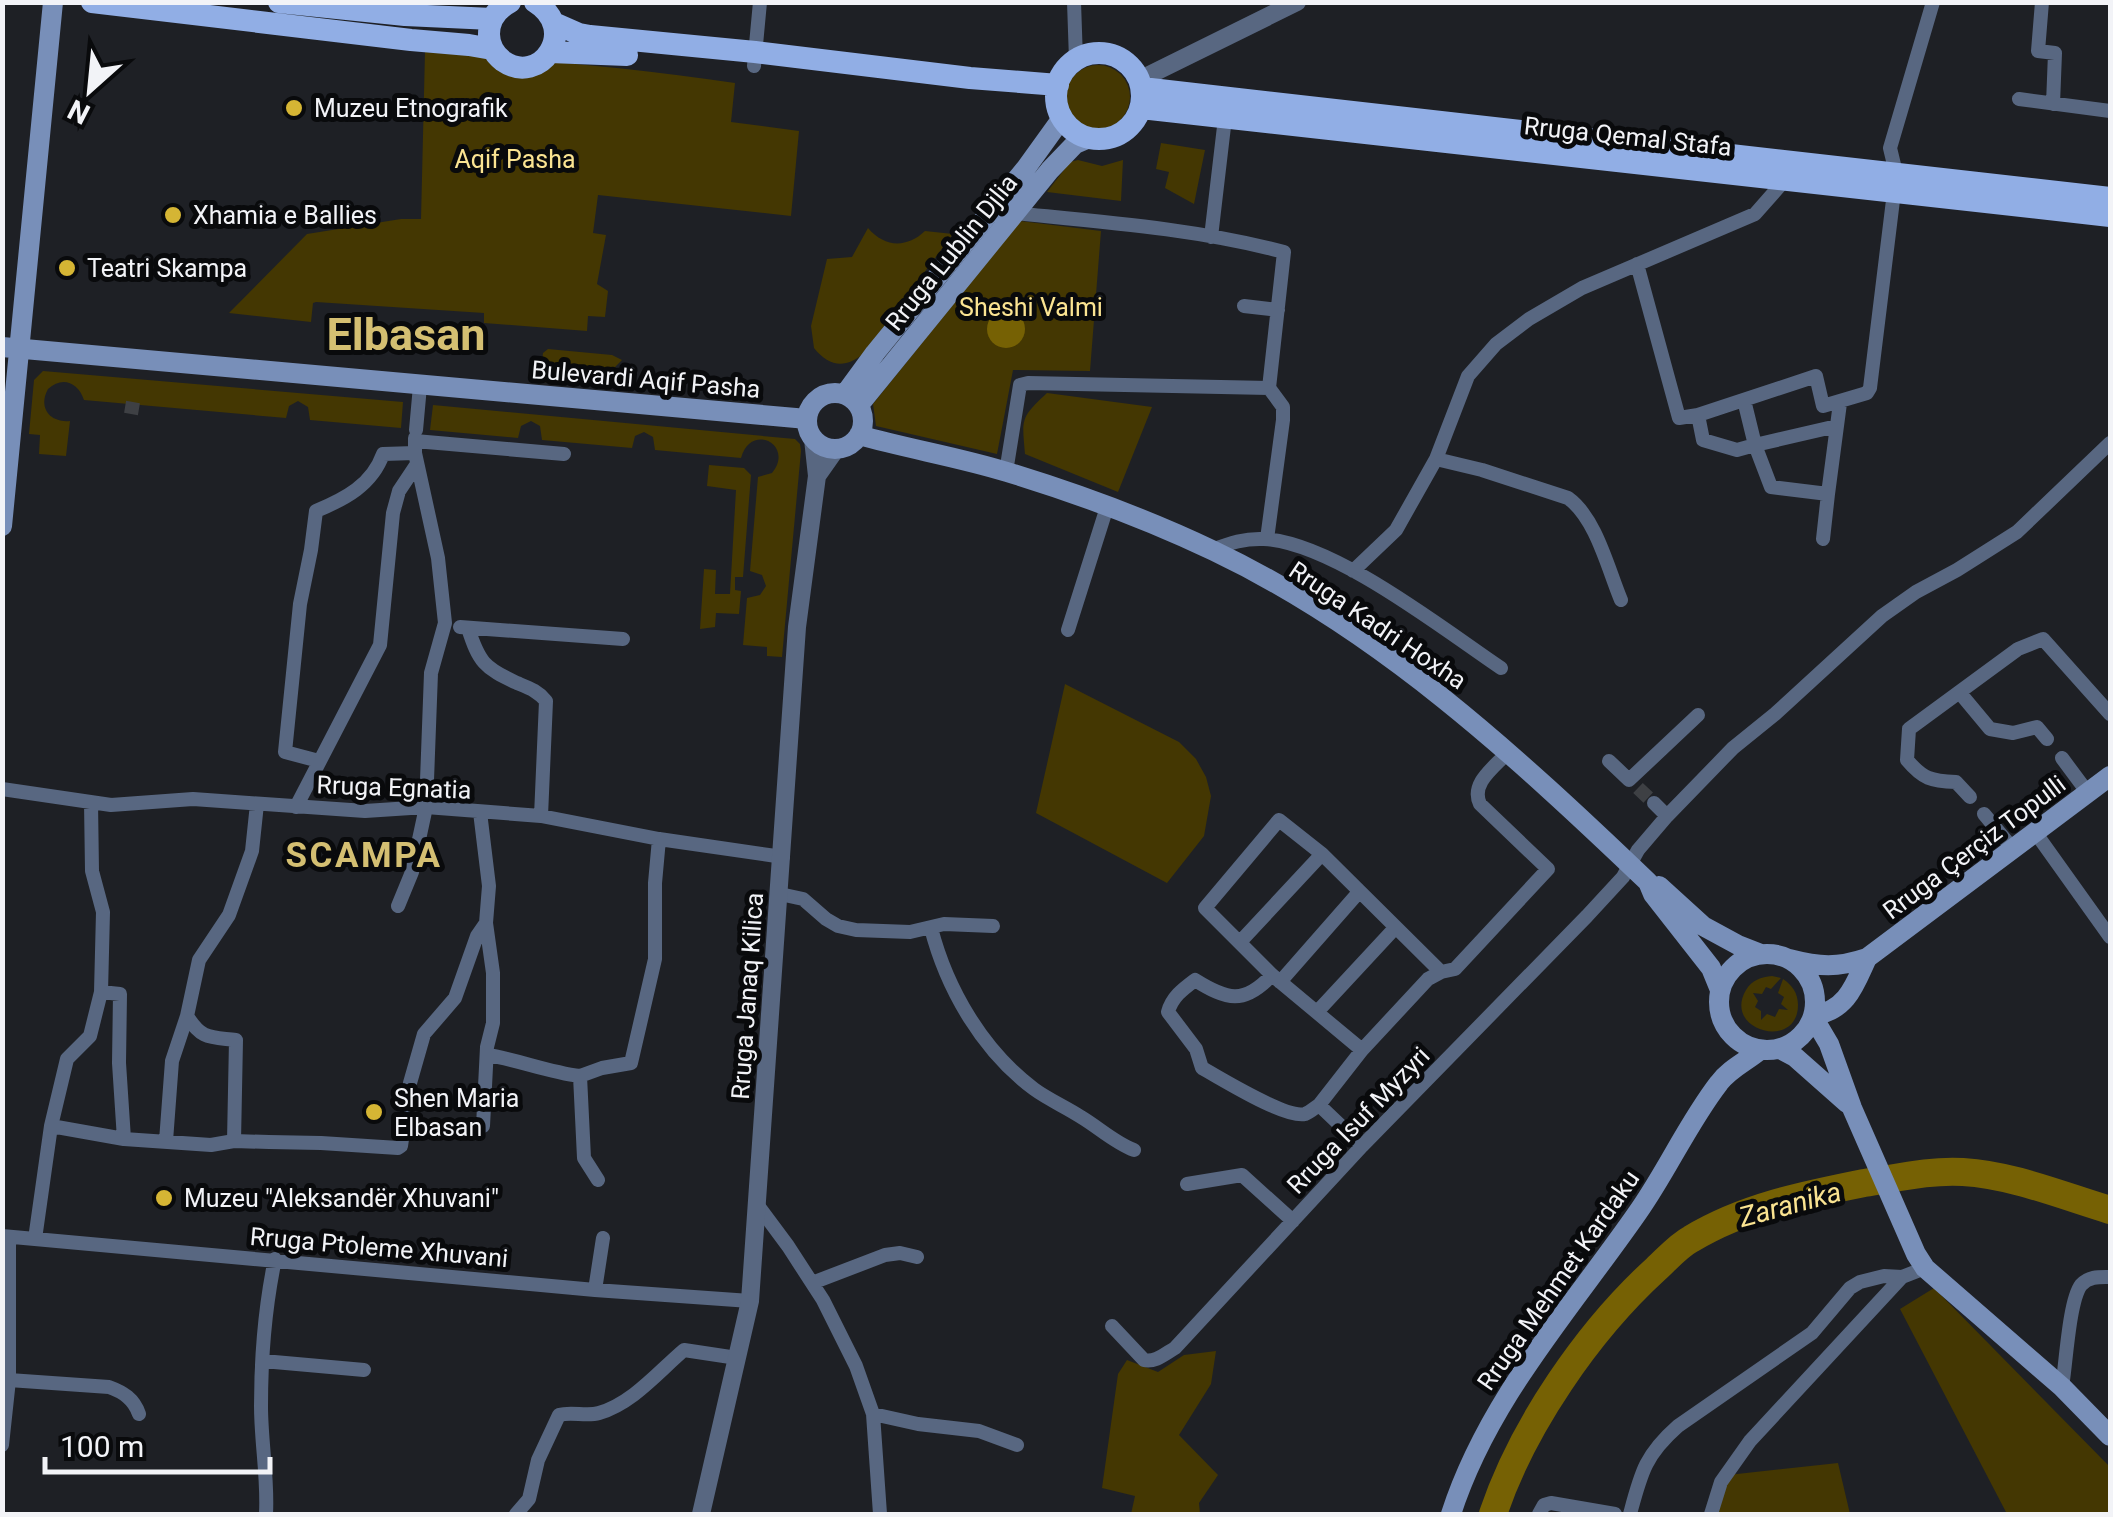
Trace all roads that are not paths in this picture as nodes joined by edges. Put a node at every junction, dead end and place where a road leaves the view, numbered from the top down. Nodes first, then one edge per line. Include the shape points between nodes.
1 (52, 2) edge
2 (92, 2) edge
3 (279, 2) edge
4 (760, 2) edge
5 (1089, 2) edge
6 (1277, 2) edge
7 (1297, 2) edge
8 (1933, 2) edge
9 (2042, 2) edge
10 (504, 7) edge
11 (404, 9) edge
12 (544, 9) edge
13 (1074, 9) edge
14 (492, 49) junction
15 (550, 52) junction
16 (754, 59) junction
17 (1076, 60) junction
18 (1139, 88) junction
19 (2019, 99) dead end
20 (1059, 100) junction
21 (2054, 104) junction
22 (2110, 111) edge
23 (1224, 118) junction
24 (1089, 138) junction
25 (1895, 182) junction
26 (1774, 185) junction
27 (2110, 198) edge
28 (1014, 213) junction
29 (2110, 216) edge
30 (1211, 237) junction
31 (1637, 264) junction
32 (1244, 306) dead end
33 (1278, 310) junction
34 (11, 348) edge
35 (420, 386) junction
36 (1269, 388) junction
37 (852, 400) junction
38 (1744, 400) junction
39 (1840, 403) junction
40 (1698, 414) junction
41 (1837, 426) junction
42 (810, 430) junction
43 (860, 435) junction
44 (2110, 443) edge
45 (416, 445) junction
46 (1755, 445) junction
47 (836, 449) junction
48 (564, 454) dead end
49 (1436, 459) junction
50 (1006, 472) junction
51 (817, 476) junction
52 (1828, 494) junction
53 (1107, 507) junction
54 (2, 526) edge
55 (1268, 539) junction
56 (1823, 540) dead end
57 (1212, 550) junction
58 (1353, 571) junction
59 (1621, 600) dead end
60 (445, 623) junction
61 (468, 628) junction
62 (1068, 630) dead end
63 (623, 639) dead end
64 (1501, 668) dead end
65 (1960, 693) junction
66 (2110, 714) edge
67 (1698, 716) dead end
68 (2047, 739) dead end
69 (1508, 752) junction
70 (2062, 758) dead end
71 (320, 761) junction
72 (1609, 761) dead end
73 (2110, 776) edge
74 (2, 789) edge
75 (2088, 792) junction
76 (1970, 797) dead end
77 (91, 802) junction
78 (1654, 803) tunnel mouth
79 (257, 804) junction
80 (296, 806) junction
81 (426, 807) junction
82 (480, 812) junction
83 (1984, 814) dead end
84 (540, 816) junction
85 (1667, 816) junction
86 (2035, 832) junction
87 (659, 839) junction
88 (2012, 849) junction
89 (1322, 854) junction
90 (783, 857) junction
91 (1630, 865) junction
92 (1648, 882) junction
93 (1359, 892) junction
94 (780, 894) junction
95 (398, 906) dead end
96 (486, 924) junction
97 (993, 926) dead end
98 (931, 928) junction
99 (1395, 928) junction
100 (2110, 937) edge
101 (1240, 942) junction
102 (1761, 954) junction
103 (1867, 958) junction
104 (1789, 959) junction
105 (1441, 972) junction
106 (1276, 979) junction
107 (1720, 990) junction
108 (101, 992) junction
109 (1850, 996) junction
110 (1317, 1012) junction
111 (187, 1016) junction
112 (1814, 1016) junction
113 (1728, 1031) junction
114 (1829, 1044) junction
115 (1362, 1050) junction
116 (1770, 1050) junction
117 (488, 1055) junction
118 (580, 1076) junction
119 (1720, 1081) junction
120 (1319, 1105) junction
121 (1852, 1108) junction
122 (52, 1126) junction
123 (483, 1126) dead end
124 (124, 1139) junction
125 (166, 1140) junction
126 (234, 1142) junction
127 (1362, 1146) junction
128 (1134, 1150) dead end
129 (598, 1180) dead end
130 (1187, 1184) dead end
131 (756, 1203) junction
132 (1294, 1221) junction
133 (6, 1236) edge
134 (603, 1238) dead end
135 (36, 1239) junction
136 (917, 1257) dead end
137 (276, 1259) junction
138 (1921, 1261) junction
139 (2110, 1276) edge
140 (1902, 1277) junction
141 (812, 1283) junction
142 (596, 1290) junction
143 (750, 1301) junction
144 (1112, 1326) dead end
145 (737, 1358) junction
146 (263, 1361) junction
147 (364, 1370) dead end
148 (10, 1380) junction
149 (2062, 1387) junction
150 (139, 1414) dead end
151 (873, 1414) junction
152 (2110, 1436) edge
153 (2, 1445) edge
154 (1017, 1445) dead end
155 (266, 1514) edge
156 (516, 1514) edge
157 (701, 1514) edge
158 (880, 1514) edge
159 (1451, 1514) edge
160 (1539, 1514) edge
161 (1614, 1514) edge
162 (1630, 1514) edge
163 (1711, 1514) edge

1 - 34 main road
2 - 14 main road
3 - 11 main road
4 - 16 street
5 - 13 street
6 - 18 street
7 - 18 street
8 - 25 street via 1890,148
9 - 21 street via 2038,52 2055,53
10 - 11 main road
10 - 14 main road via 488,29
12 - 15 main road via 554,43
12 - 16 main road via 579,34
13 - 17 street
14 - 15 main road via 520,67
15 - 16 main road
16 - 20 main road via 970,78
17 - 18 main road via 1109,54 1124,61
17 - 20 main road via 1066,68
18 - 23 main road, Rruga Qemal Stafa
18 - 24 main road via 1133,122 1121,133
18 - 25 main road, Rruga Qemal Stafa
19 - 21 street
20 - 24 main road via 1071,128
20 - 37 main road, Rruga Lublin Djlia via 1058,127 875,352
21 - 22 street
23 - 26 main road, Rruga Qemal Stafa
23 - 30 street
24 - 28 main road, Rruga Lublin Djlia via 1075,144
25 - 26 main road, Rruga Qemal Stafa
25 - 27 main road, Rruga Qemal Stafa
25 - 29 main road, Rruga Qemal Stafa
25 - 39 street via 1870,388
26 - 31 street via 1754,214
28 - 30 street
28 - 37 main road, Rruga Lublin Djlia
30 - 33 street via 1284,252
31 - 40 street via 1680,418
31 - 49 street via 1530,319 1480,359
32 - 33 street
33 - 36 street
34 - 35 main road, Bulevardi Aqif Pasha
34 - 54 main road
35 - 42 main road, Bulevardi Aqif Pasha
35 - 45 street
36 - 50 street via 1020,385
36 - 55 street via 1283,407 1283,420
37 - 42 main road via 820,397 808,410
37 - 43 main road via 863,420
38 - 39 street via 1816,376 1824,406
38 - 40 street
38 - 46 street
39 - 41 street
40 - 46 street via 1703,440 1736,450
41 - 46 street
41 - 52 street
42 - 47 main road via 824,447
42 - 51 street
43 - 47 main road
43 - 50 main road, Rruga Kadri Hoxha
44 - 85 street, Rruga Isuf Myzyri via 2016,532 1882,616
45 - 48 street
45 - 60 street
45 - 71 street via 393,514 380,645
45 - 71 street via 383,454 356,491 316,511 285,752
46 - 52 street via 1771,487
47 - 51 street
49 - 58 street via 1396,530
49 - 59 street via 1580,507
50 - 53 main road, Rruga Kadri Hoxha
51 - 90 street, Rruga Janaq Kilica via 798,627
52 - 56 street
53 - 57 main road, Rruga Kadri Hoxha
53 - 62 street
55 - 57 street
55 - 58 street
57 - 69 main road, Rruga Kadri Hoxha via 1330,617
58 - 64 street
60 - 61 street
60 - 81 street via 432,672
61 - 63 street
61 - 84 street via 487,666 546,701
65 - 66 street via 2018,649 2043,639
65 - 68 street via 1990,729 2037,727
65 - 76 street via 1909,730 1907,760 1921,776 1956,782
67 - 72 street via 1634,784
69 - 91 main road, Rruga Kadri Hoxha
69 - 105 street via 1476,796 1548,868 1455,969
70 - 75 street
71 - 80 street
73 - 75 main road, Rruga Çerçiz Topulli
74 - 77 street, Rruga Egnatia
75 - 86 main road, Rruga Çerçiz Topulli
77 - 79 street, Rruga Egnatia
77 - 108 street via 92,871 102,912
78 - 85 street
79 - 80 street, Rruga Egnatia
79 - 111 street via 252,851 229,915 199,960
80 - 81 street, Rruga Egnatia
81 - 82 street, Rruga Egnatia
81 - 95 street
82 - 84 street, Rruga Egnatia
82 - 96 street via 489,886
83 - 88 street
84 - 87 street, Rruga Egnatia
85 - 91 street, Rruga Isuf Myzyri
86 - 88 main road, Rruga Çerçiz Topulli
86 - 100 street
87 - 90 street, Rruga Egnatia
87 - 118 street via 655,959 630,1063
88 - 103 main road, Rruga Çerçiz Topulli
89 - 93 street
89 - 101 street
89 - 101 street via 1279,820 1205,908
90 - 94 street, Rruga Janaq Kilica
91 - 92 main road, Rruga Kadri Hoxha
91 - 127 street, Rruga Isuf Myzyri
92 - 102 main road, Rruga Kadri Hoxha via 1703,926
92 - 107 main road, Rruga Kadri Hoxha
93 - 99 street
93 - 106 street
94 - 98 street via 803,899 838,926
94 - 131 street, Rruga Janaq Kilica
96 - 117 street via 493,973
96 - 126 street via 455,998 424,1034 402,1146
97 - 98 street
98 - 128 street via 950,983 1004,1064
99 - 105 street
99 - 110 street
101 - 106 street
102 - 104 main road
102 - 107 main road via 1735,966
103 - 104 main road via 1826,967
103 - 109 main road
104 - 112 main road via 1814,988
105 - 115 street
106 - 110 street
106 - 120 street via 1226,996 1195,980 1168,1012 1202,1068 1292,1114
107 - 113 main road
108 - 122 street via 90,1036 67,1059
108 - 124 street via 120,994
109 - 112 main road
109 - 114 main road
110 - 115 street
111 - 125 street via 172,1062
111 - 126 street via 196,1031 236,1040
112 - 114 main road
112 - 116 main road via 1802,1036
113 - 116 main road via 1742,1044
113 - 119 main road, Rruga Mehmet Kardaku
114 - 121 main road
115 - 120 street
116 - 119 main road, Rruga Mehmet Kardaku
116 - 121 main road via 1795,1058
117 - 118 street
117 - 123 street
118 - 129 street via 584,1158
119 - 159 main road, Rruga Mehmet Kardaku via 1640,1210 1511,1389 1480,1441
120 - 127 street
121 - 138 main road
122 - 124 street
122 - 135 street
124 - 125 street
125 - 126 street
127 - 132 street, Rruga Isuf Myzyri
130 - 132 street via 1242,1175
131 - 141 street
131 - 143 street, Rruga Janaq Kilica
132 - 144 street, Rruga Isuf Myzyri via 1175,1348 1144,1360
133 - 135 street, Rruga Ptoleme Xhuvani
133 - 148 street
134 - 142 street
135 - 137 street, Rruga Ptoleme Xhuvani
136 - 141 street via 885,1255
137 - 142 street, Rruga Ptoleme Xhuvani
137 - 146 street
138 - 140 street
138 - 149 main road
139 - 149 street via 2081,1286
140 - 162 street via 1850,1288 1812,1333 1662,1439 1643,1468
140 - 163 street via 1750,1441 1721,1482
141 - 151 street
142 - 143 street, Rruga Ptoleme Xhuvani
143 - 145 street, Rruga Janaq Kilica
145 - 156 street via 684,1350 614,1406 558,1415 530,1498
145 - 157 street, Rruga Janaq Kilica
146 - 147 street
146 - 155 street
148 - 150 street via 118,1390
148 - 153 street
149 - 152 main road
151 - 154 street via 979,1431
151 - 158 street
160 - 161 street via 1551,1503

